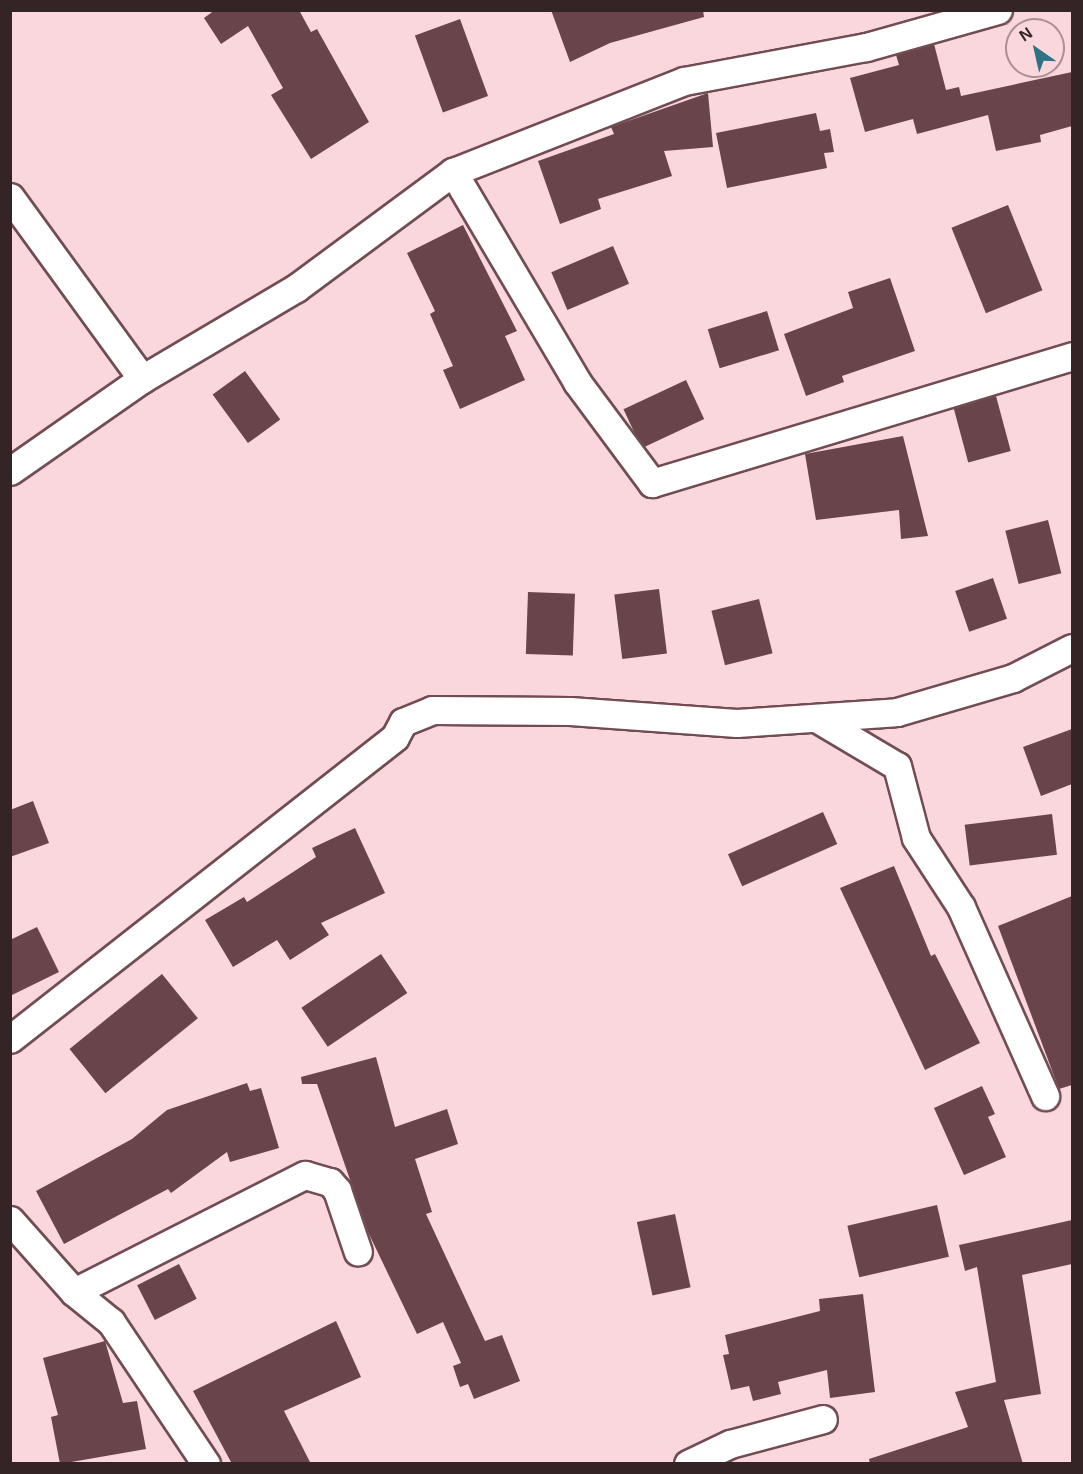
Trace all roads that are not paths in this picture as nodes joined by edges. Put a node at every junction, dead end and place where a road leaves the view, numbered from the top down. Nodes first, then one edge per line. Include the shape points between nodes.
1 (998, 10) edge
2 (453, 172) junction
3 (10, 198) edge
4 (1072, 356) edge
5 (142, 379) junction
6 (10, 471) edge
7 (1072, 648) edge
8 (816, 718) junction
9 (10, 1039) edge
10 (1045, 1096) dead end
11 (10, 1220) edge
12 (358, 1252) dead end
13 (74, 1292) junction
14 (823, 1419) dead end
15 (206, 1464) edge
16 (688, 1464) edge

1 - 2 street via 866,47 684,81
2 - 4 street via 577,382 652,483
2 - 5 street via 296,288
3 - 5 street
5 - 6 street
7 - 8 street via 1013,678 897,712
8 - 9 street via 737,723 432,710 413,718
8 - 10 street via 897,766 916,838 961,907
11 - 13 street
12 - 13 street via 337,1190 330,1182 305,1175
13 - 15 street via 111,1322
14 - 16 street via 730,1444

